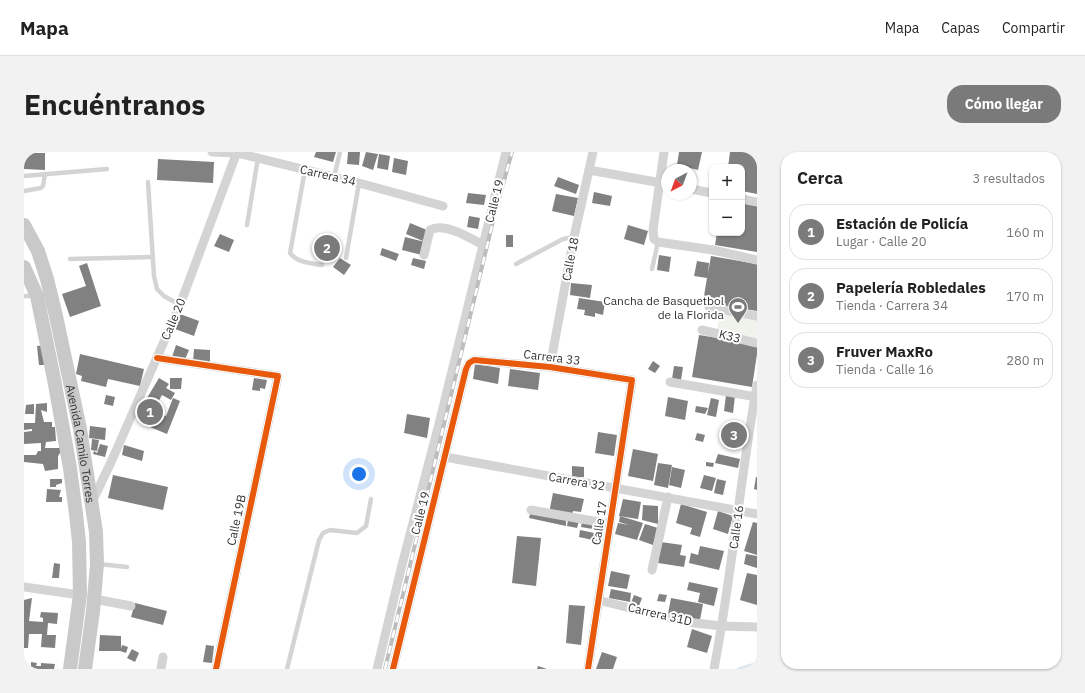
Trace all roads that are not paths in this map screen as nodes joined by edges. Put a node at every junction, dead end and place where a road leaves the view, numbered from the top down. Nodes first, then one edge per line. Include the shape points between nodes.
1 (212, 152) edge
2 (340, 152) edge
3 (506, 152) edge
4 (593, 152) edge
5 (664, 152) edge
6 (237, 153) edge
7 (258, 158) junction
8 (664, 164) edge
9 (107, 170) dead end
10 (305, 170) junction
11 (589, 170) junction
12 (45, 174) junction
13 (24, 176) edge
14 (334, 177) junction
15 (148, 182) dead end
16 (360, 183) junction
17 (661, 183) edge
18 (697, 190) edge
19 (24, 191) edge
20 (661, 192) edge
21 (709, 192) edge
22 (745, 200) edge
23 (757, 202) edge
24 (443, 206) dead end
25 (24, 224) edge
26 (247, 225) dead end
27 (574, 236) junction
28 (658, 242) junction
29 (483, 244) junction
30 (424, 255) dead end
31 (153, 258) junction
32 (346, 258) dead end
33 (70, 259) dead end
34 (757, 260) edge
35 (516, 264) dead end
36 (322, 265) dead end
37 (24, 267) edge
38 (652, 269) dead end
39 (30, 296) edge
40 (180, 305) junction
41 (709, 307) dead end
42 (757, 316) edge
43 (702, 330) dead end
44 (757, 343) edge
45 (157, 358) junction
46 (469, 363) joint
47 (550, 367) junction
48 (632, 380) joint
49 (670, 382) dead end
50 (757, 385) edge
51 (756, 397) edge
52 (445, 458) junction
53 (615, 488) junction
54 (668, 497) junction
55 (371, 499) dead end
56 (91, 505) junction
57 (531, 510) dead end
58 (738, 511) junction
59 (757, 514) edge
60 (610, 524) junction
61 (97, 564) junction
62 (127, 567) dead end
63 (652, 570) dead end
64 (24, 587) edge
65 (80, 595) junction
66 (94, 599) junction
67 (598, 600) junction
68 (131, 606) dead end
69 (722, 626) junction
70 (757, 627) edge
71 (164, 657) dead end
72 (70, 669) edge
73 (85, 669) edge
74 (161, 669) edge
75 (216, 669) edge
76 (287, 669) edge
77 (377, 669) edge
78 (393, 669) edge
79 (588, 669) edge
80 (714, 669) edge

1 - 6 street, Carrera 34
2 - 14 lane
3 - 29 street, Calle 19
4 - 11 street, Calle 18
5 - 8 street
6 - 7 street, Carrera 34
6 - 40 street, Calle 20
7 - 10 street, Carrera 34
7 - 26 lane
9 - 12 lane
10 - 14 street, Carrera 34
10 - 36 lane via 290,253 298,260
11 - 17 street
11 - 27 street, Calle 18
12 - 13 lane
12 - 19 lane via 41,188
14 - 16 street, Carrera 34
15 - 31 lane
16 - 24 street, Carrera 34
16 - 32 lane
18 - 21 street
20 - 28 street via 653,230 654,239
22 - 23 street
25 - 56 main road, Avenida Camilo Torres via 38,251 47,279 80,429
27 - 35 lane via 543,248
27 - 47 street, Calle 18
28 - 34 street
28 - 38 lane
29 - 30 street via 458,232 438,227 430,230
29 - 77 street, Calle 19
31 - 33 lane
31 - 40 lane via 157,289
37 - 39 main road, Avenida Camilo Torres
39 - 65 main road, Avenida Camilo Torres via 54,379 70,468 79,542
40 - 45 street, Calle 20
41 - 42 street
43 - 44 street, K33
45 - 56 street, Calle 20
45 - 75 street, Calle 19B via 278,376
46 - 47 street, Carrera 33 via 474,360
46 - 52 street, Calle 19
47 - 48 street, Carrera 33
48 - 53 street, Calle 17
49 - 51 street
50 - 51 street, Calle 16
51 - 58 street, Calle 16
52 - 53 street, Carrera 32
52 - 78 street, Calle 19
53 - 54 street, Carrera 32
53 - 60 street, Calle 17
54 - 58 street, Carrera 32
54 - 63 street
55 - 76 lane via 366,526 357,533 330,530 323,533 319,540
56 - 61 main road, Avenida Camilo Torres via 96,532
57 - 60 street
58 - 59 street, Carrera 32
58 - 69 street, Calle 16
60 - 67 street, Calle 17
61 - 62 lane
61 - 66 main road, Avenida Camilo Torres
64 - 65 street
65 - 72 main road, Avenida Camilo Torres
66 - 68 street
66 - 73 main road, Avenida Camilo Torres
67 - 69 street, Carrera 31D via 686,622
67 - 79 street, Calle 17
69 - 70 street, Carrera 31D
69 - 80 street, Calle 16
71 - 74 street

